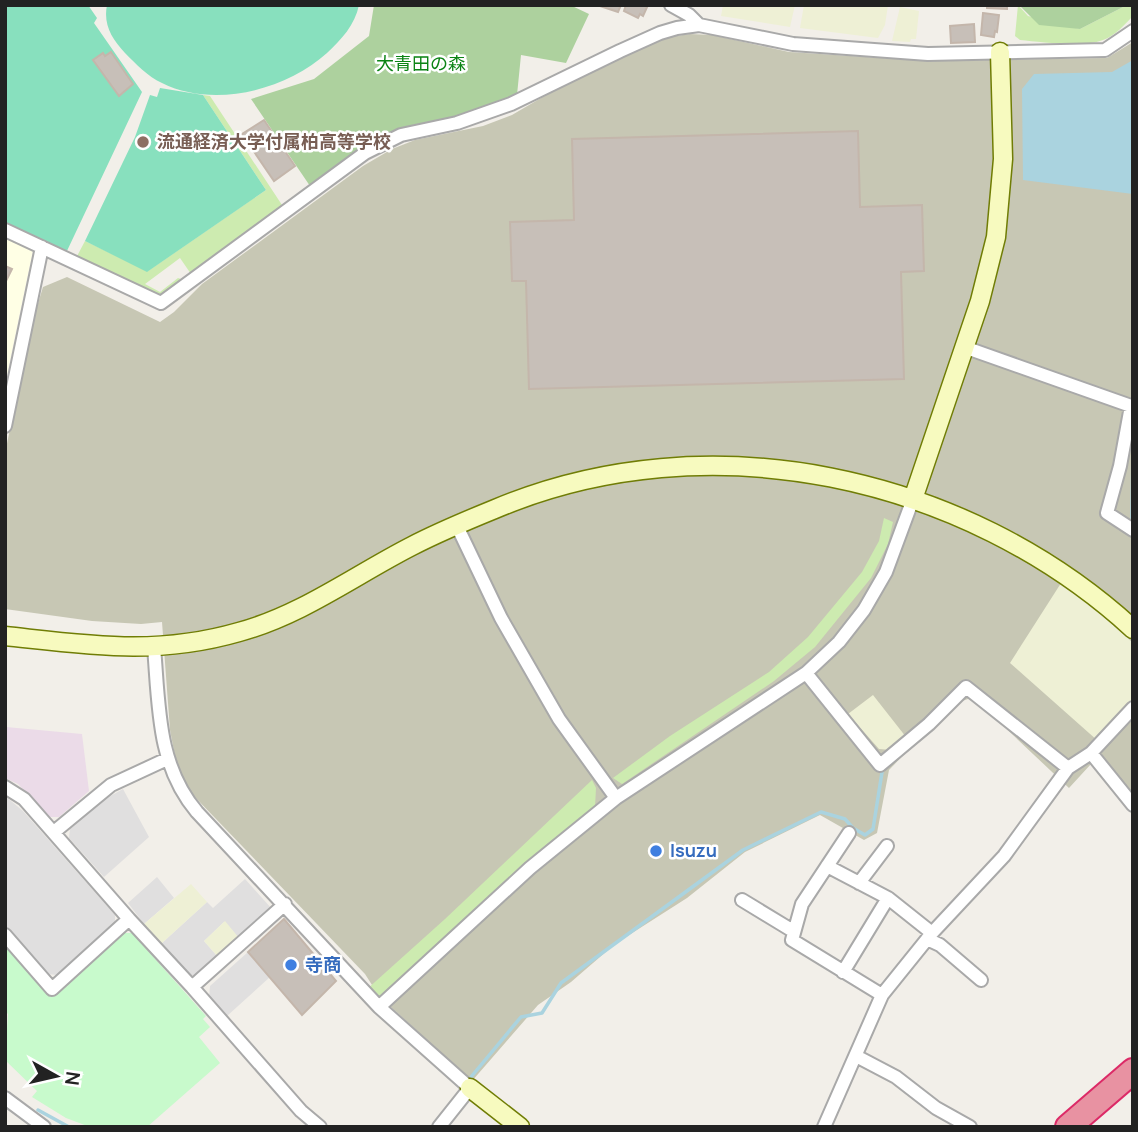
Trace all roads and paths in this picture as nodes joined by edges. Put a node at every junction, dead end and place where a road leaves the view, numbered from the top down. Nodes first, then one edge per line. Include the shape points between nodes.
1 (671, 5) edge
2 (699, 25) junction
3 (1133, 31) edge
4 (1000, 52) junction
5 (5, 230) edge
6 (42, 247) junction
7 (964, 347) junction
8 (5, 426) edge
9 (913, 499) junction
10 (457, 526) junction
11 (1133, 530) edge
12 (1133, 629) edge
13 (5, 636) edge
14 (154, 647) junction
15 (806, 673) junction
16 (1133, 708) edge
17 (1091, 754) junction
18 (167, 759) junction
19 (1068, 768) junction
20 (5, 787) edge
21 (616, 799) junction
22 (1133, 805) edge
23 (54, 832) junction
24 (849, 834) dead end
25 (887, 846) dead end
26 (827, 866) junction
27 (859, 883) junction
28 (888, 898) junction
29 (742, 900) dead end
30 (285, 904) junction
31 (129, 919) junction
32 (793, 931) junction
33 (5, 935) edge
34 (929, 936) junction
35 (843, 972) junction
36 (981, 980) dead end
37 (192, 986) junction
38 (882, 995) junction
39 (379, 1007) junction
40 (856, 1056) junction
41 (1133, 1071) edge
42 (470, 1088) junction
43 (1133, 1094) edge
44 (5, 1098) edge
45 (44, 1127) edge
46 (320, 1127) edge
47 (439, 1127) edge
48 (520, 1127) edge
49 (824, 1127) edge
50 (970, 1127) edge
51 (1068, 1127) edge
52 (1094, 1127) edge

1 - 2 street
2 - 4 street via 793,44 928,54
2 - 6 street via 660,33 512,104 457,123 401,135 365,153 161,303
3 - 4 street via 1105,50
4 - 7 street via 1003,159 996,237
5 - 6 street
6 - 8 street
7 - 9 street
7 - 11 street via 1130,406 1107,513
9 - 10 street via 810,473 691,466 576,481
9 - 12 street via 1016,546 1086,591
9 - 15 street via 886,572 864,610
10 - 14 street via 266,623
10 - 21 street via 501,618 559,719
13 - 14 street via 96,647
14 - 18 street
15 - 19 street via 880,765 966,687
15 - 21 street
16 - 17 street
17 - 19 street
17 - 22 street
18 - 23 street via 111,785
18 - 30 street via 188,803
19 - 34 street via 1004,856
20 - 23 street via 24,799
21 - 39 street via 530,867
23 - 31 street
24 - 26 street
25 - 27 street
26 - 27 street
26 - 32 street via 802,904
27 - 28 street
28 - 34 street
28 - 35 street
29 - 32 street
30 - 37 street
30 - 39 street
31 - 33 street via 52,989
31 - 37 street
32 - 35 street via 792,940
34 - 36 street
34 - 38 street
35 - 38 street
37 - 46 street
38 - 40 street
39 - 42 street
40 - 49 street
40 - 50 street
41 - 51 highway
42 - 47 street
42 - 48 street
43 - 52 highway
44 - 45 street

